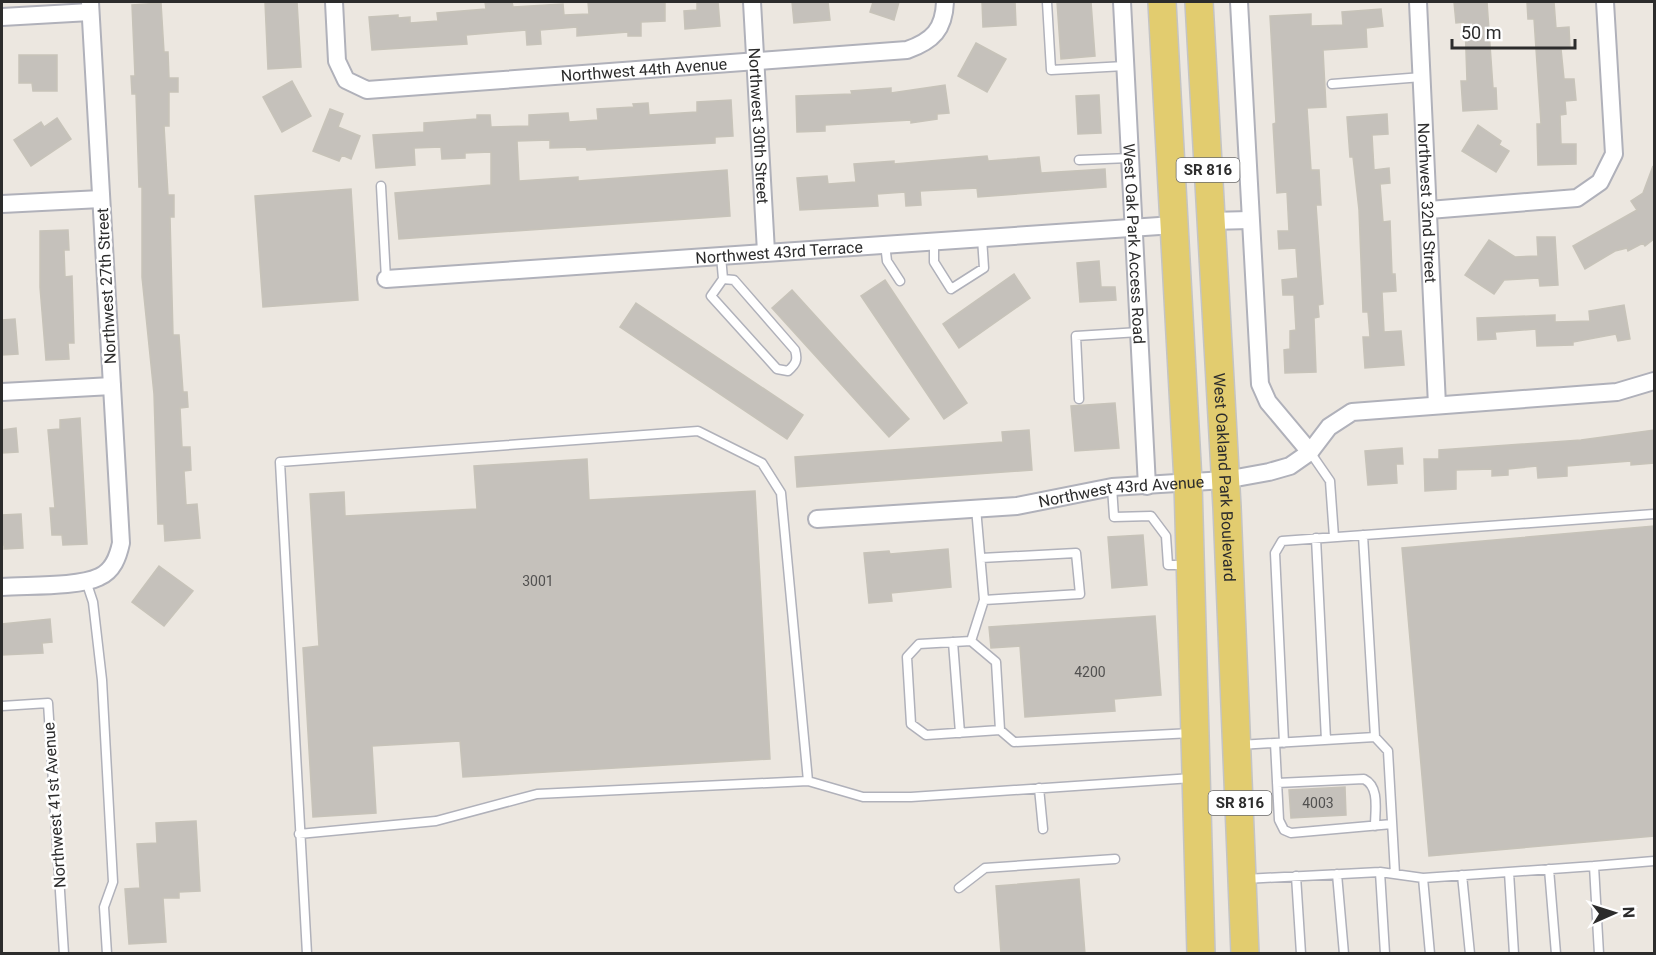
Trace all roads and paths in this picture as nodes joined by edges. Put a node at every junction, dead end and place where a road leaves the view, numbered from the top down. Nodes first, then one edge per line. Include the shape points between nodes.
1 (334, 2) edge
2 (752, 2) edge
3 (945, 2) edge
4 (1047, 2) edge
5 (1122, 2) edge
6 (1162, 2) edge
7 (1199, 2) edge
8 (1239, 2) edge
9 (1418, 2) edge
10 (1605, 2) edge
11 (90, 7) edge
12 (2, 17) edge
13 (756, 62) junction
14 (1125, 66) junction
15 (1422, 77) junction
16 (1332, 84) dead end
17 (1130, 158) junction
18 (1079, 160) dead end
19 (381, 186) dead end
20 (101, 199) junction
21 (2, 204) edge
22 (1429, 210) junction
23 (1250, 220) junction
24 (1210, 221) junction
25 (1174, 225) junction
26 (1135, 227) junction
27 (982, 237) junction
28 (934, 241) junction
29 (885, 244) junction
30 (766, 252) junction
31 (721, 255) junction
32 (386, 279) joint
33 (723, 279) junction
34 (900, 281) dead end
35 (1140, 332) junction
36 (1654, 381) edge
37 (112, 386) junction
38 (2, 392) edge
39 (1079, 399) dead end
40 (1437, 405) junction
41 (1310, 452) junction
42 (1225, 480) junction
43 (1188, 482) junction
44 (1147, 486) junction
45 (1112, 487) junction
46 (976, 508) junction
47 (1654, 514) edge
48 (817, 519) dead end
49 (1363, 535) junction
50 (1334, 537) junction
51 (1316, 538) junction
52 (981, 558) junction
53 (1191, 565) junction
54 (86, 581) junction
55 (2, 587) edge
56 (984, 600) junction
57 (971, 641) junction
58 (953, 642) junction
59 (2, 706) edge
60 (999, 730) junction
61 (1195, 732) junction
62 (960, 733) junction
63 (1375, 737) junction
64 (1326, 740) junction
65 (1275, 743) junction
66 (1284, 743) junction
67 (1238, 746) junction
68 (1196, 778) junction
69 (808, 781) junction
70 (1277, 783) junction
71 (1039, 788) junction
72 (1392, 824) junction
73 (1375, 826) junction
74 (1043, 829) dead end
75 (299, 834) junction
76 (1115, 859) dead end
77 (1654, 861) edge
78 (1594, 866) junction
79 (1549, 869) junction
80 (1380, 872) junction
81 (1509, 872) junction
82 (1337, 874) junction
83 (1395, 874) junction
84 (1296, 876) junction
85 (1462, 876) junction
86 (1424, 878) junction
87 (1243, 879) junction
88 (959, 888) dead end
89 (1197, 950) edge
90 (64, 954) edge
91 (107, 954) edge
92 (307, 954) edge
93 (1245, 954) edge
94 (1301, 954) edge
95 (1344, 954) edge
96 (1385, 954) edge
97 (1430, 954) edge
98 (1470, 954) edge
99 (1514, 954) edge
100 (1556, 954) edge
101 (1599, 954) edge

1 - 13 street, Northwest 44th Avenue via 337,61 346,80 368,90
2 - 13 street, Northwest 30th Street
3 - 13 street, Northwest 44th Avenue via 938,32 929,41 907,50
4 - 14 lane via 1051,70
5 - 14 street, West Oak Park Access Road
6 - 25 main road, SR 816
7 - 24 main road, West Oakland Park Boulevard / SR 816
8 - 23 street
9 - 15 street, Northwest 32nd Street
10 - 22 street via 1614,154 1600,182 1577,198
11 - 12 street
11 - 20 street, Northwest 27th Street
13 - 30 street, Northwest 30th Street
14 - 17 street, West Oak Park Access Road
15 - 16 lane
15 - 22 street, Northwest 32nd Street
17 - 18 lane
17 - 26 street, West Oak Park Access Road
19 - 32 lane
20 - 21 street
20 - 37 street, Northwest 27th Street
22 - 40 street, Northwest 32nd Street
23 - 24 street
23 - 41 street via 1260,384 1268,402
24 - 42 main road, West Oakland Park Boulevard / SR 816
25 - 26 street, Northwest 43rd Terrace
25 - 43 main road, SR 816
26 - 27 street, Northwest 43rd Terrace
26 - 35 street, West Oak Park Access Road
27 - 28 street, Northwest 43rd Terrace
27 - 28 lane via 984,268 951,289 934,262
28 - 29 street, Northwest 43rd Terrace
29 - 30 street, Northwest 43rd Terrace
29 - 34 lane via 887,261
30 - 31 street, Northwest 43rd Terrace
31 - 32 street, Northwest 43rd Terrace
31 - 33 lane
33 - 33 lane via 711,296 777,369 788,371 795,365 795,350 734,280
35 - 39 lane via 1076,336
35 - 44 street, West Oak Park Access Road
36 - 40 street, Northwest 43rd Avenue via 1617,392
37 - 38 street
37 - 54 street, Northwest 27th Street via 122,543 111,568
40 - 41 street, Northwest 43rd Avenue via 1352,412 1329,427
41 - 42 street, Northwest 43rd Avenue via 1290,466
41 - 50 lane via 1330,481
42 - 43 street, Northwest 43rd Avenue
42 - 67 main road, West Oakland Park Boulevard / SR 816
43 - 44 street, Northwest 43rd Avenue
43 - 53 main road, SR 816
44 - 45 street, Northwest 43rd Avenue
45 - 46 street, Northwest 43rd Avenue via 1017,506
45 - 53 lane via 1114,518 1151,516 1166,536 1168,565
46 - 48 street, Northwest 43rd Avenue
46 - 52 lane
47 - 49 lane
49 - 50 lane
49 - 63 lane
50 - 51 lane
51 - 64 lane
51 - 66 lane via 1282,541 1275,553
52 - 56 lane
52 - 56 lane via 1076,553 1080,594
53 - 61 main road, SR 816
54 - 55 street
54 - 91 lane via 93,602 102,680 113,882 104,907
56 - 57 lane
57 - 58 lane
57 - 60 lane via 996,662
58 - 62 lane
58 - 62 lane via 919,644 907,657 911,724 926,735
59 - 90 lane, Northwest 41st Avenue via 48,703
60 - 61 lane via 1014,742
60 - 62 lane
61 - 68 main road, SR 816
63 - 64 lane
63 - 72 lane via 1388,751
64 - 66 lane
65 - 66 lane
65 - 67 lane
65 - 70 lane
67 - 87 main road, West Oakland Park Boulevard / SR 816
68 - 71 lane
68 - 89 main road, SR 816
69 - 71 lane via 863,797
69 - 75 lane via 537,794 436,821
69 - 75 lane via 781,493 762,463 698,431 280,462
70 - 73 lane via 1364,779 1374,789
70 - 73 lane via 1279,820 1284,830 1291,833
71 - 74 lane
72 - 73 lane
72 - 83 lane
75 - 92 lane
76 - 88 lane via 985,868
77 - 78 lane
78 - 79 lane
78 - 101 lane
79 - 81 lane
79 - 100 lane
80 - 82 lane
80 - 83 lane
80 - 96 lane
81 - 85 lane
81 - 99 lane
82 - 84 lane
82 - 95 lane
83 - 86 lane
84 - 87 lane
84 - 94 lane
85 - 86 lane
85 - 98 lane
86 - 97 lane
87 - 93 main road, West Oakland Park Boulevard / SR 816

